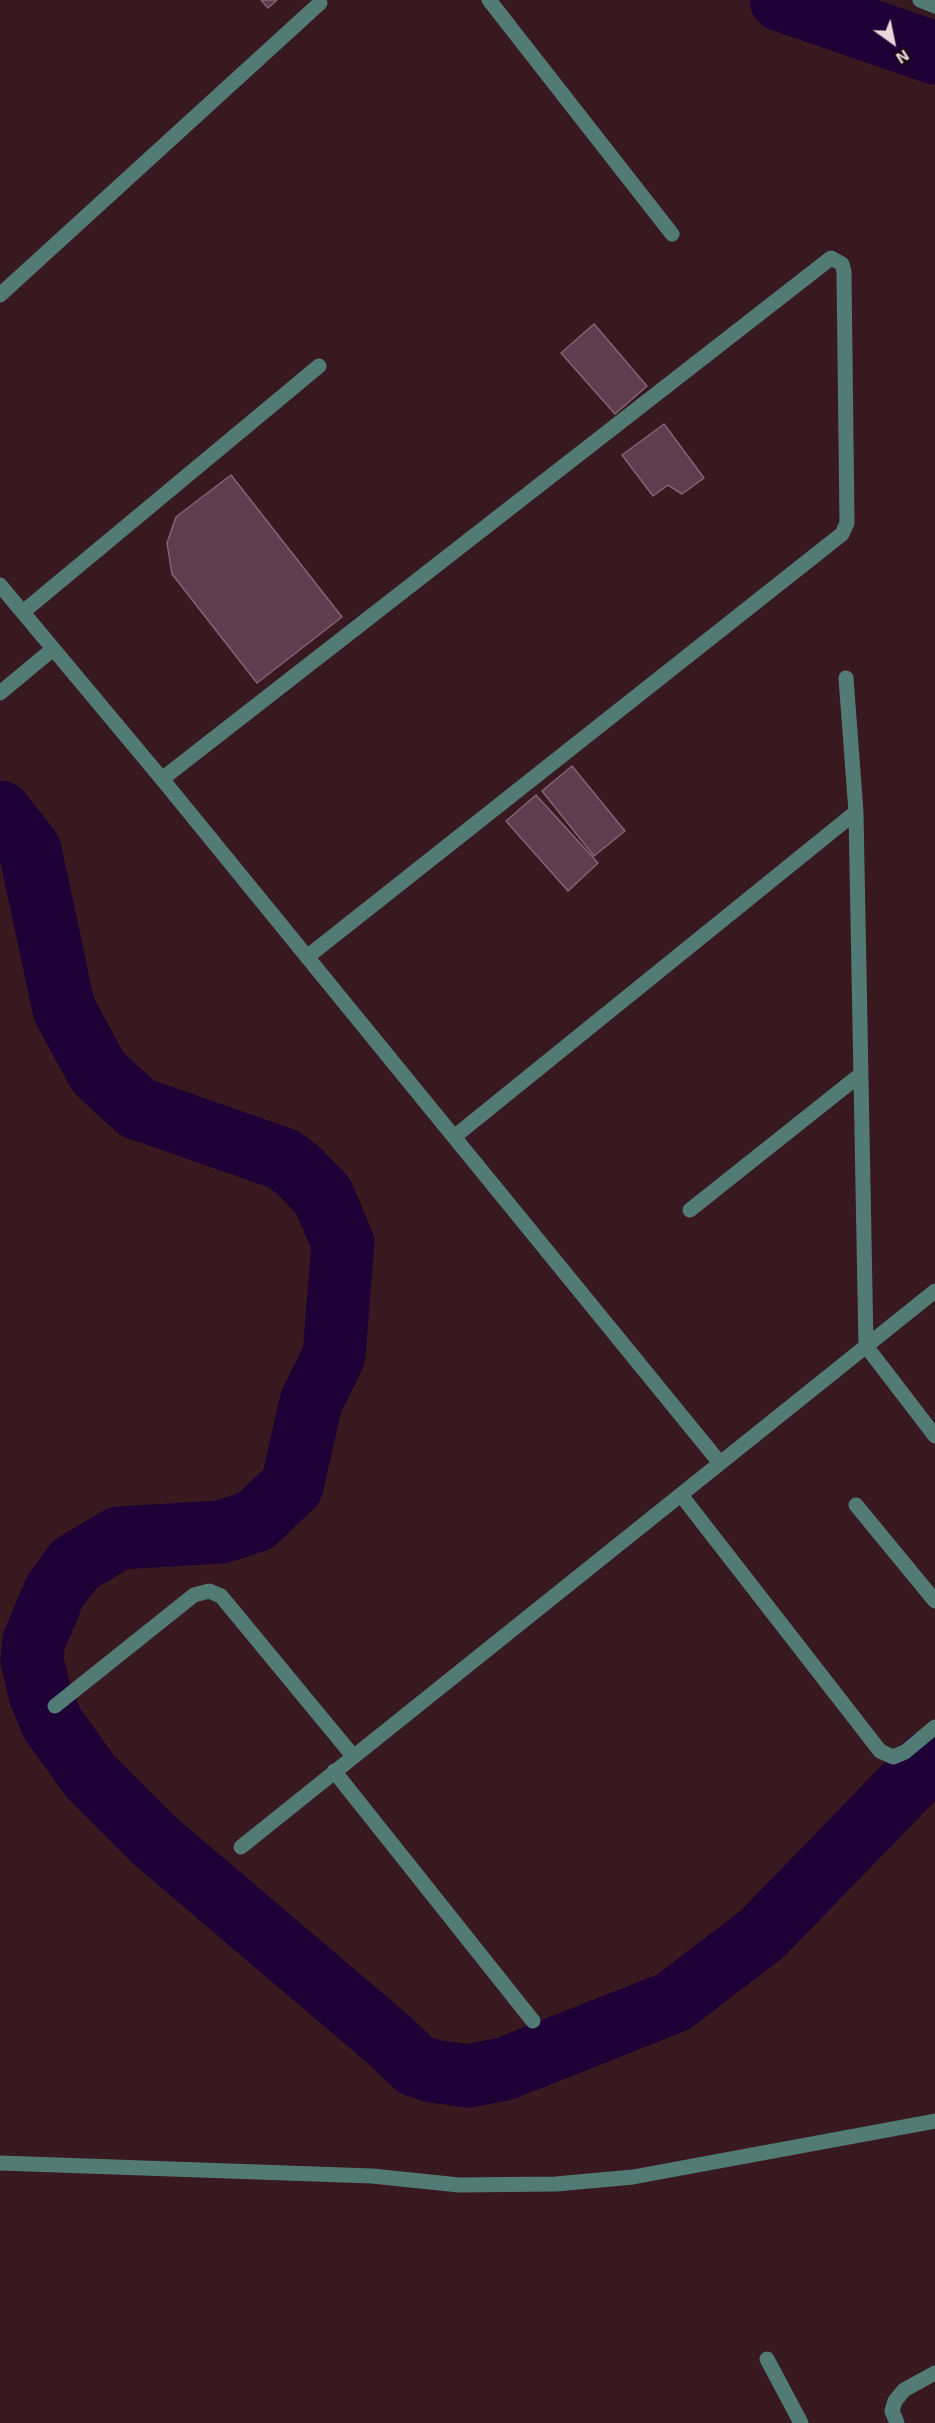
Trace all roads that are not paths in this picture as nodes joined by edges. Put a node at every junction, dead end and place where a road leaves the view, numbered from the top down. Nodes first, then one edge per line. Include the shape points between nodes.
1 (489, 0) edge
2 (920, 0) edge
3 (320, 3) dead end
4 (935, 6) edge
5 (672, 234) dead end
6 (0, 295) edge
7 (319, 366) dead end
8 (0, 585) edge
9 (22, 612) junction
10 (53, 649) junction
11 (846, 678) dead end
12 (0, 693) edge
13 (162, 779) junction
14 (856, 812) junction
15 (307, 957) junction
16 (861, 1074) junction
17 (454, 1137) junction
18 (690, 1210) dead end
19 (935, 1291) edge
20 (867, 1346) junction
21 (935, 1436) edge
22 (720, 1463) junction
23 (681, 1495) junction
24 (856, 1504) dead end
25 (935, 1601) edge
26 (54, 1706) dead end
27 (935, 1727) edge
28 (353, 1756) junction
29 (334, 1772) junction
30 (241, 1847) dead end
31 (533, 2021) dead end
32 (935, 2121) edge
33 (0, 2163) edge
34 (767, 2359) dead end
35 (935, 2373) edge
36 (801, 2423) edge
37 (897, 2423) edge

1 - 5 street
2 - 4 street
3 - 6 street
7 - 9 street
8 - 9 street
9 - 10 street
10 - 12 street
10 - 13 street
11 - 14 street
13 - 15 street
13 - 15 street via 831,258 842,264 847,523 842,534
14 - 16 street
14 - 17 street
15 - 17 street
16 - 18 street
16 - 20 street
17 - 22 street
19 - 20 street
20 - 21 street
20 - 22 street
22 - 23 street
23 - 27 street via 880,1751 893,1756 905,1752
23 - 28 street
24 - 25 street
26 - 28 street via 194,1595 210,1591 221,1596
28 - 29 street
29 - 30 street
29 - 31 street
32 - 33 street via 633,2177 555,2184 459,2185 372,2176
34 - 36 street
35 - 37 street via 904,2390 892,2411

